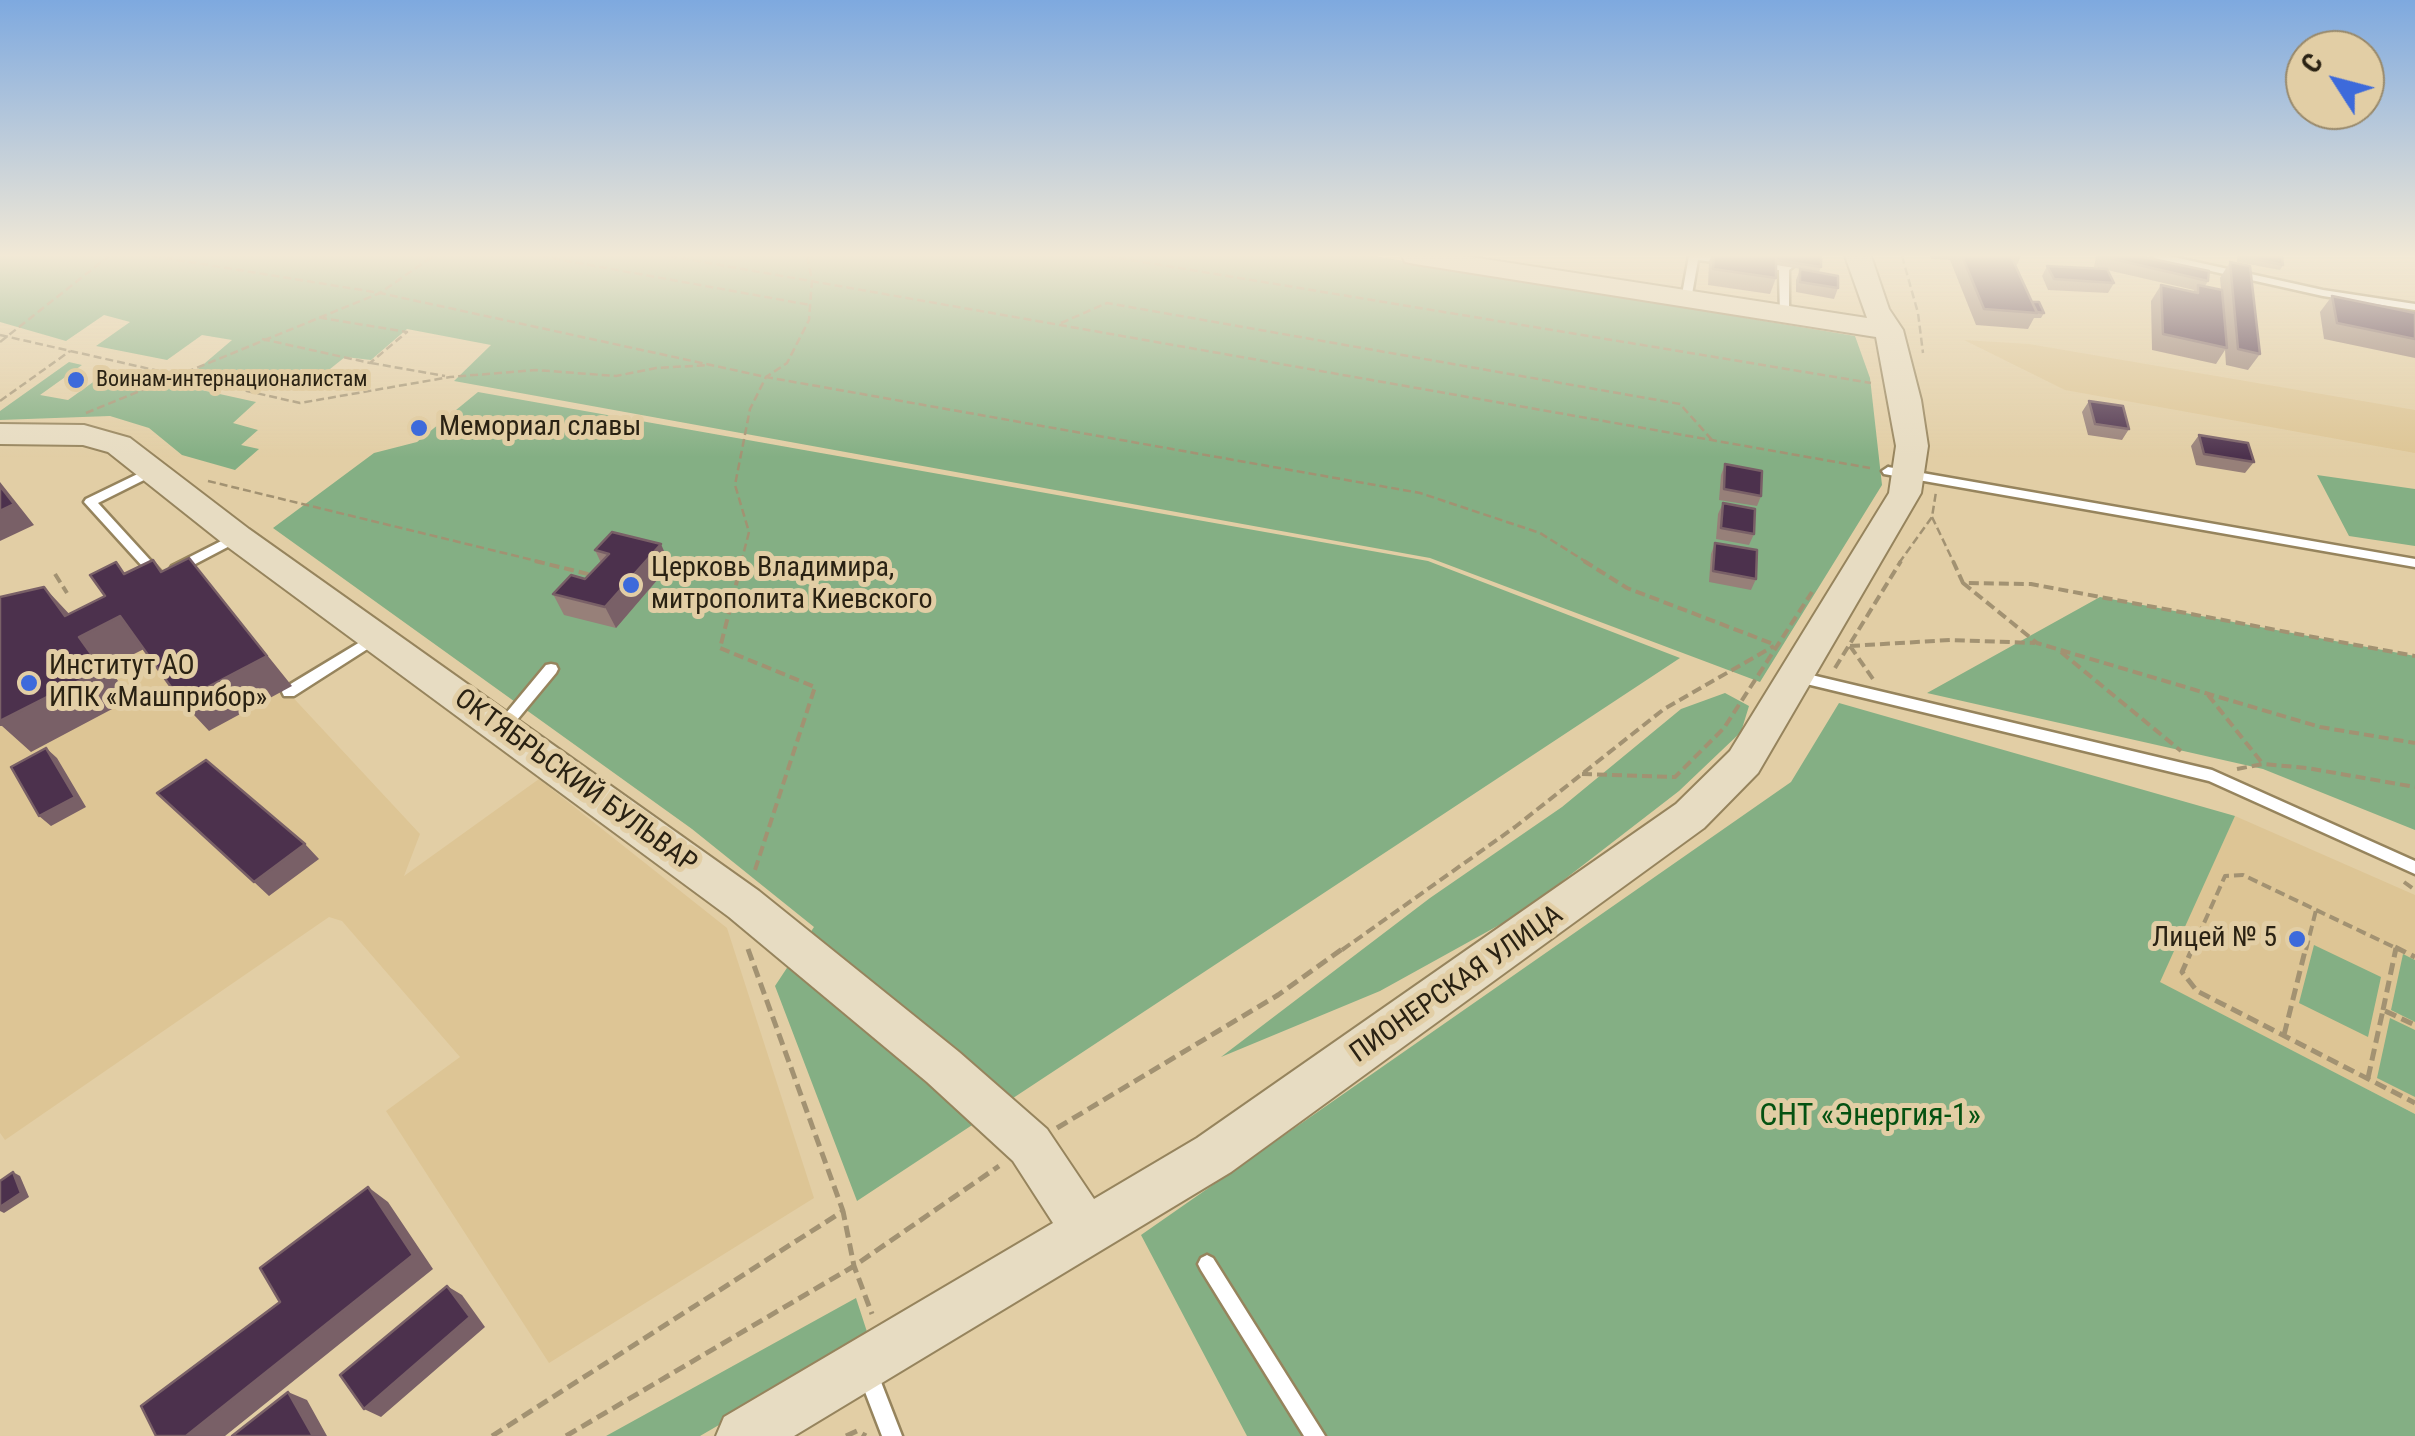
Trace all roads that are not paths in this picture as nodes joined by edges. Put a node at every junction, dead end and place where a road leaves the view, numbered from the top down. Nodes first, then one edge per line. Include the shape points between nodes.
1 (1844, 323) edge
2 (1884, 323) edge
3 (1892, 323) edge
4 (1889, 330) junction
5 (4, 428) edge
6 (152, 472) junction
7 (1899, 472) junction
8 (237, 537) junction
9 (2415, 563) edge
10 (376, 638) junction
11 (1787, 661) junction
12 (552, 669) dead end
13 (288, 692) dead end
14 (502, 729) junction
15 (2415, 868) edge
16 (1088, 1233) junction
17 (1207, 1264) dead end
18 (872, 1347) junction
19 (743, 1436) edge
20 (892, 1436) edge
21 (1315, 1436) edge

1 - 4 street
2 - 4 street
3 - 4 street
4 - 7 street, ПИОНЕРСКАЯ УЛИЦА via 1912,446
5 - 6 street, ОКТЯБРЬСКИЙ БУЛЬВАР via 84,434 119,445
6 - 8 street, ОКТЯБРЬСКИЙ БУЛЬВАР
6 - 8 lane via 90,502 160,578
7 - 9 lane
7 - 11 street, ПИОНЕРСКАЯ УЛИЦА via 1895,512
8 - 10 street, ОКТЯБРЬСКИЙ БУЛЬВАР
10 - 13 lane
10 - 14 street, ОКТЯБРЬСКИЙ БУЛЬВАР
11 - 15 lane via 2212,776
11 - 16 street, ПИОНЕРСКАЯ УЛИЦА via 1744,762 1690,816 1513,948 1230,1144
12 - 14 lane
14 - 16 street, ОКТЯБРЬСКИЙ БУЛЬВАР via 744,904 943,1067 1030,1145
16 - 18 street, ПИОНЕРСКАЯ УЛИЦА
17 - 21 lane
18 - 19 street, ПИОНЕРСКАЯ УЛИЦА
18 - 20 lane

